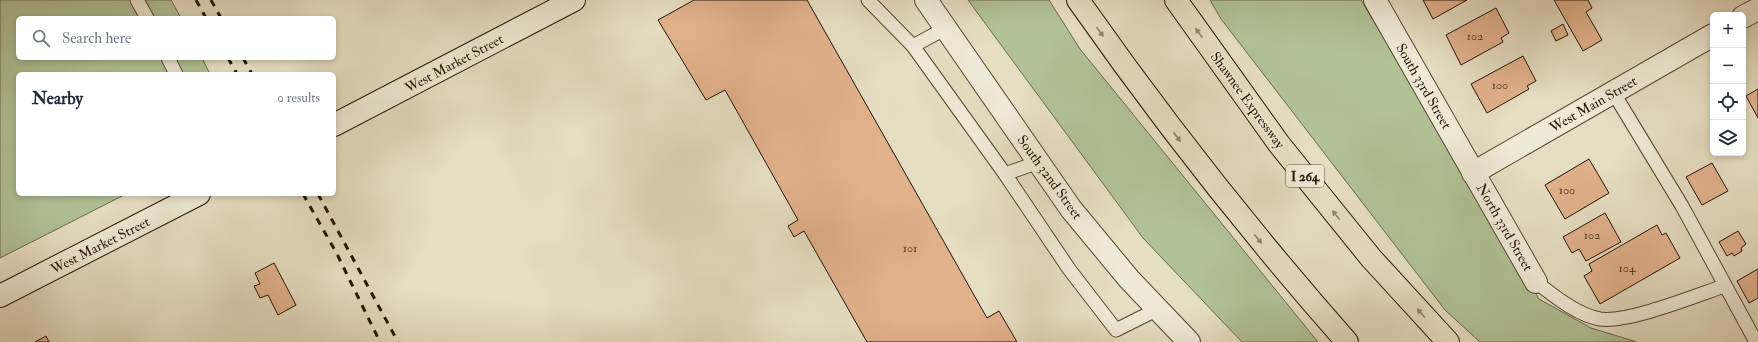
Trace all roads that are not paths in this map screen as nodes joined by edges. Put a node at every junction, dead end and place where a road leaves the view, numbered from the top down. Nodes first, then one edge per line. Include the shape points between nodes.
1 (137, 0) edge
2 (574, 0) edge
3 (868, 0) edge
4 (926, 0) edge
5 (1078, 0) edge
6 (1176, 0) edge
7 (1375, 0) edge
8 (1758, 9) edge
9 (146, 16) edge
10 (1746, 16) edge
11 (946, 28) junction
12 (1710, 37) edge
13 (913, 46) junction
14 (169, 60) edge
15 (175, 72) edge
16 (1613, 92) junction
17 (336, 124) edge
18 (1038, 162) junction
19 (1473, 173) junction
20 (1005, 174) junction
21 (195, 196) edge
22 (1536, 282) joint
23 (1724, 286) junction
24 (0, 296) edge
25 (1158, 309) junction
26 (1189, 342) edge
27 (1347, 342) edge
28 (1448, 342) edge
29 (1756, 342) edge

1 - 9 lane
2 - 17 street, West Market Street
3 - 13 lane
4 - 11 street, South 32nd Street
5 -> 27 highway via 1202,170 1292,280
28 -> 6 highway, Shawnee Expressway / I 264 via 1371,258 1279,144
7 - 19 street, South 33rd Street
8 - 10 street
11 - 13 lane
11 - 18 street, South 32nd Street
12 - 16 street, West Main Street
13 - 20 lane
14 - 15 lane
16 - 19 street, West Main Street
16 - 23 lane via 1682,206
18 - 20 lane
18 - 25 street, South 32nd Street via 1071,209 1129,279
19 - 22 street, North 33rd Street
20 - 25 lane via 1069,269 1116,330
21 - 24 street, West Market Street
22 - 23 lane via 1568,306 1599,319 1630,316
23 - 29 lane
25 - 26 street, South 32nd Street

